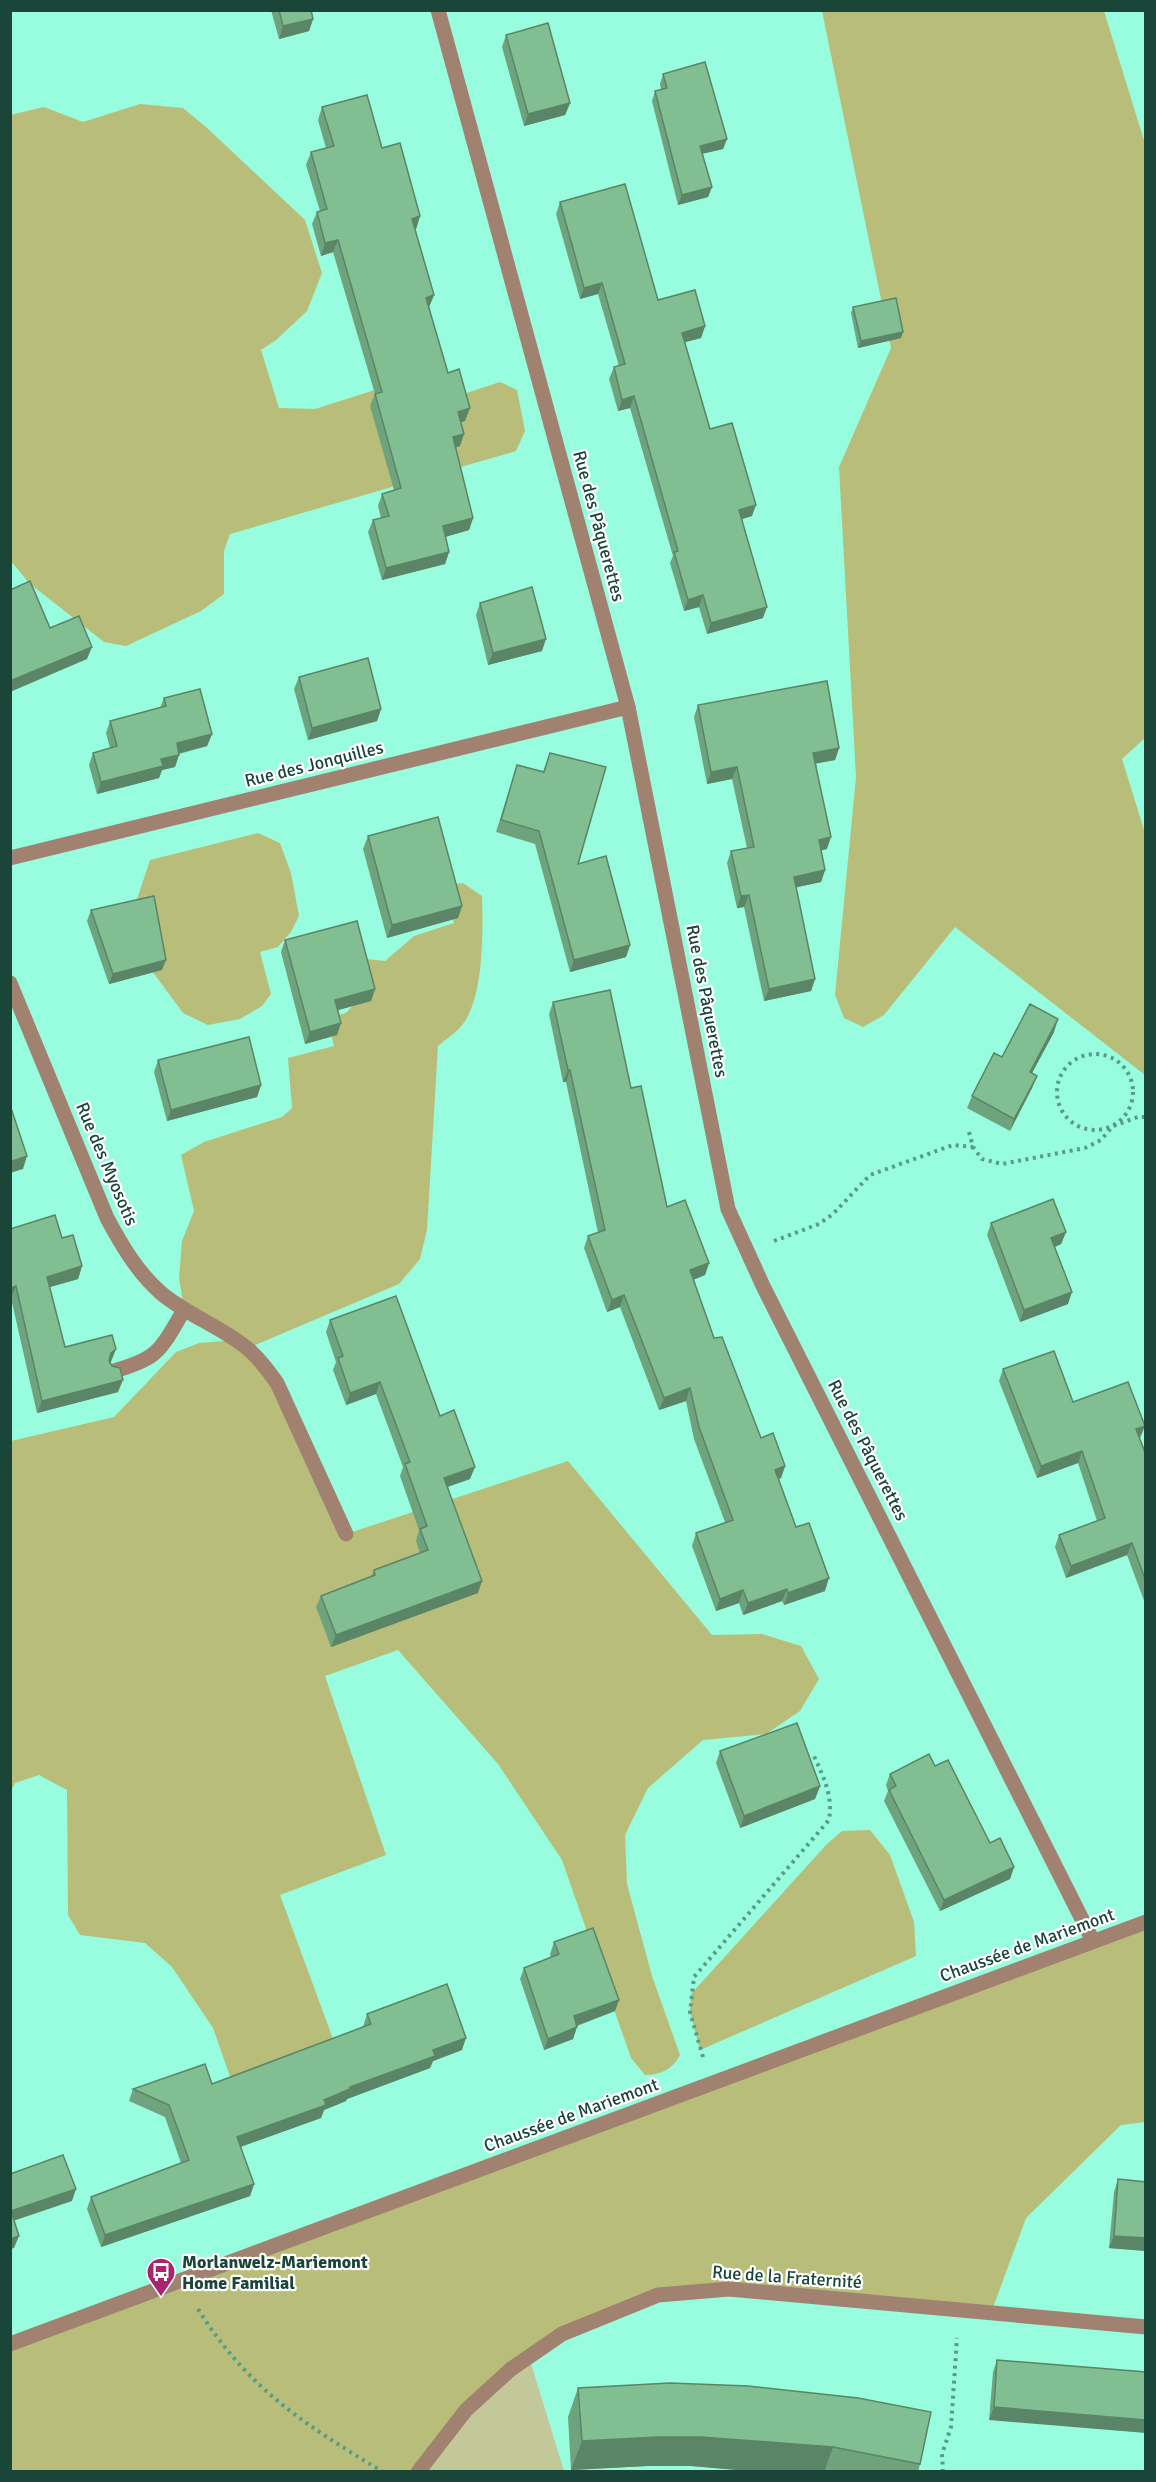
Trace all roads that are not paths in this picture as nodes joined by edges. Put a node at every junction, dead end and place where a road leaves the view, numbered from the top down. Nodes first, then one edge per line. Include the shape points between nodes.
1 (438, 10) edge
2 (628, 706) junction
3 (10, 858) edge
4 (10, 983) edge
5 (184, 1310) junction
6 (114, 1371) edge
7 (346, 1534) dead end
8 (1146, 1922) edge
9 (1093, 1941) junction
10 (1146, 2327) edge
11 (10, 2344) edge
12 (418, 2472) edge

1 - 2 street, Rue des Pâquerettes
2 - 3 street, Rue des Jonquilles
2 - 9 street, Rue des Pâquerettes via 728,1209
4 - 5 street, Rue des Myosotis via 106,1218 145,1277
5 - 6 street via 154,1355
5 - 7 street, Rue des Myosotis via 236,1340 268,1370
8 - 9 street, Chaussée de Mariemont
9 - 11 street, Chaussée de Mariemont
10 - 12 street, Rue de la Fraternité via 729,2289 658,2295 562,2334 511,2369 466,2410

